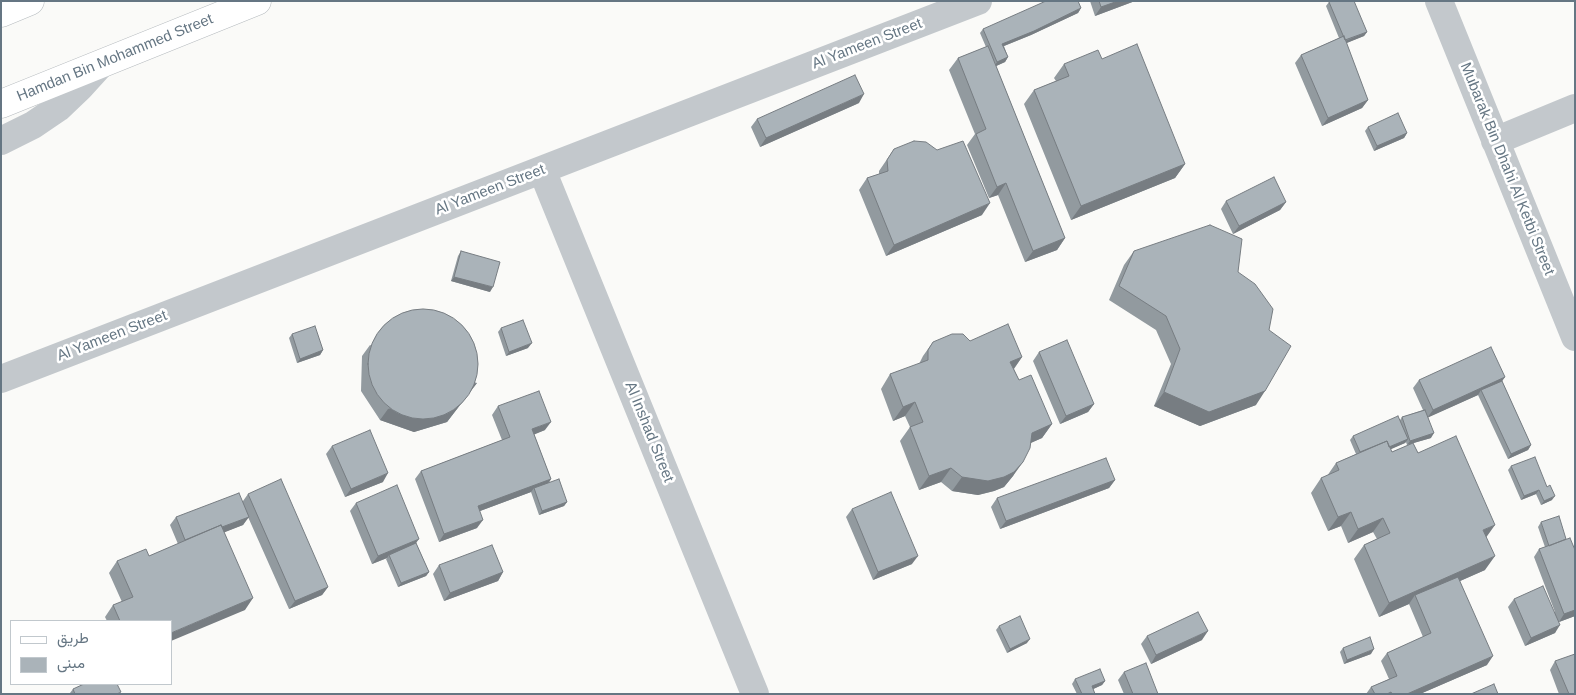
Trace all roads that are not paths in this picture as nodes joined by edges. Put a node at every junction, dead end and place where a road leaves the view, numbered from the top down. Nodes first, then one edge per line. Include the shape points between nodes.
1 (30, 1) edge
2 (257, 1) edge
3 (978, 1) edge
4 (1439, 1) edge
5 (1, 13) edge
6 (100, 65) junction
7 (1, 104) edge
8 (1575, 108) edge
9 (1, 141) edge
10 (1495, 141) junction
11 (542, 170) junction
12 (1575, 337) edge
13 (1, 379) edge
14 (755, 694) edge

1 - 5 main road
2 - 6 main road, Hamdan Bin Mohammed Street
3 - 11 street, Al Yameen Street
4 - 10 street, Mubarak Bin Dhahi Al Ketbi Street
6 - 7 main road, Hamdan Bin Mohammed Street
6 - 9 street via 58,108
8 - 10 street
10 - 12 street, Mubarak Bin Dhahi Al Ketbi Street
11 - 13 street, Al Yameen Street
11 - 14 street, Al Inshad Street

